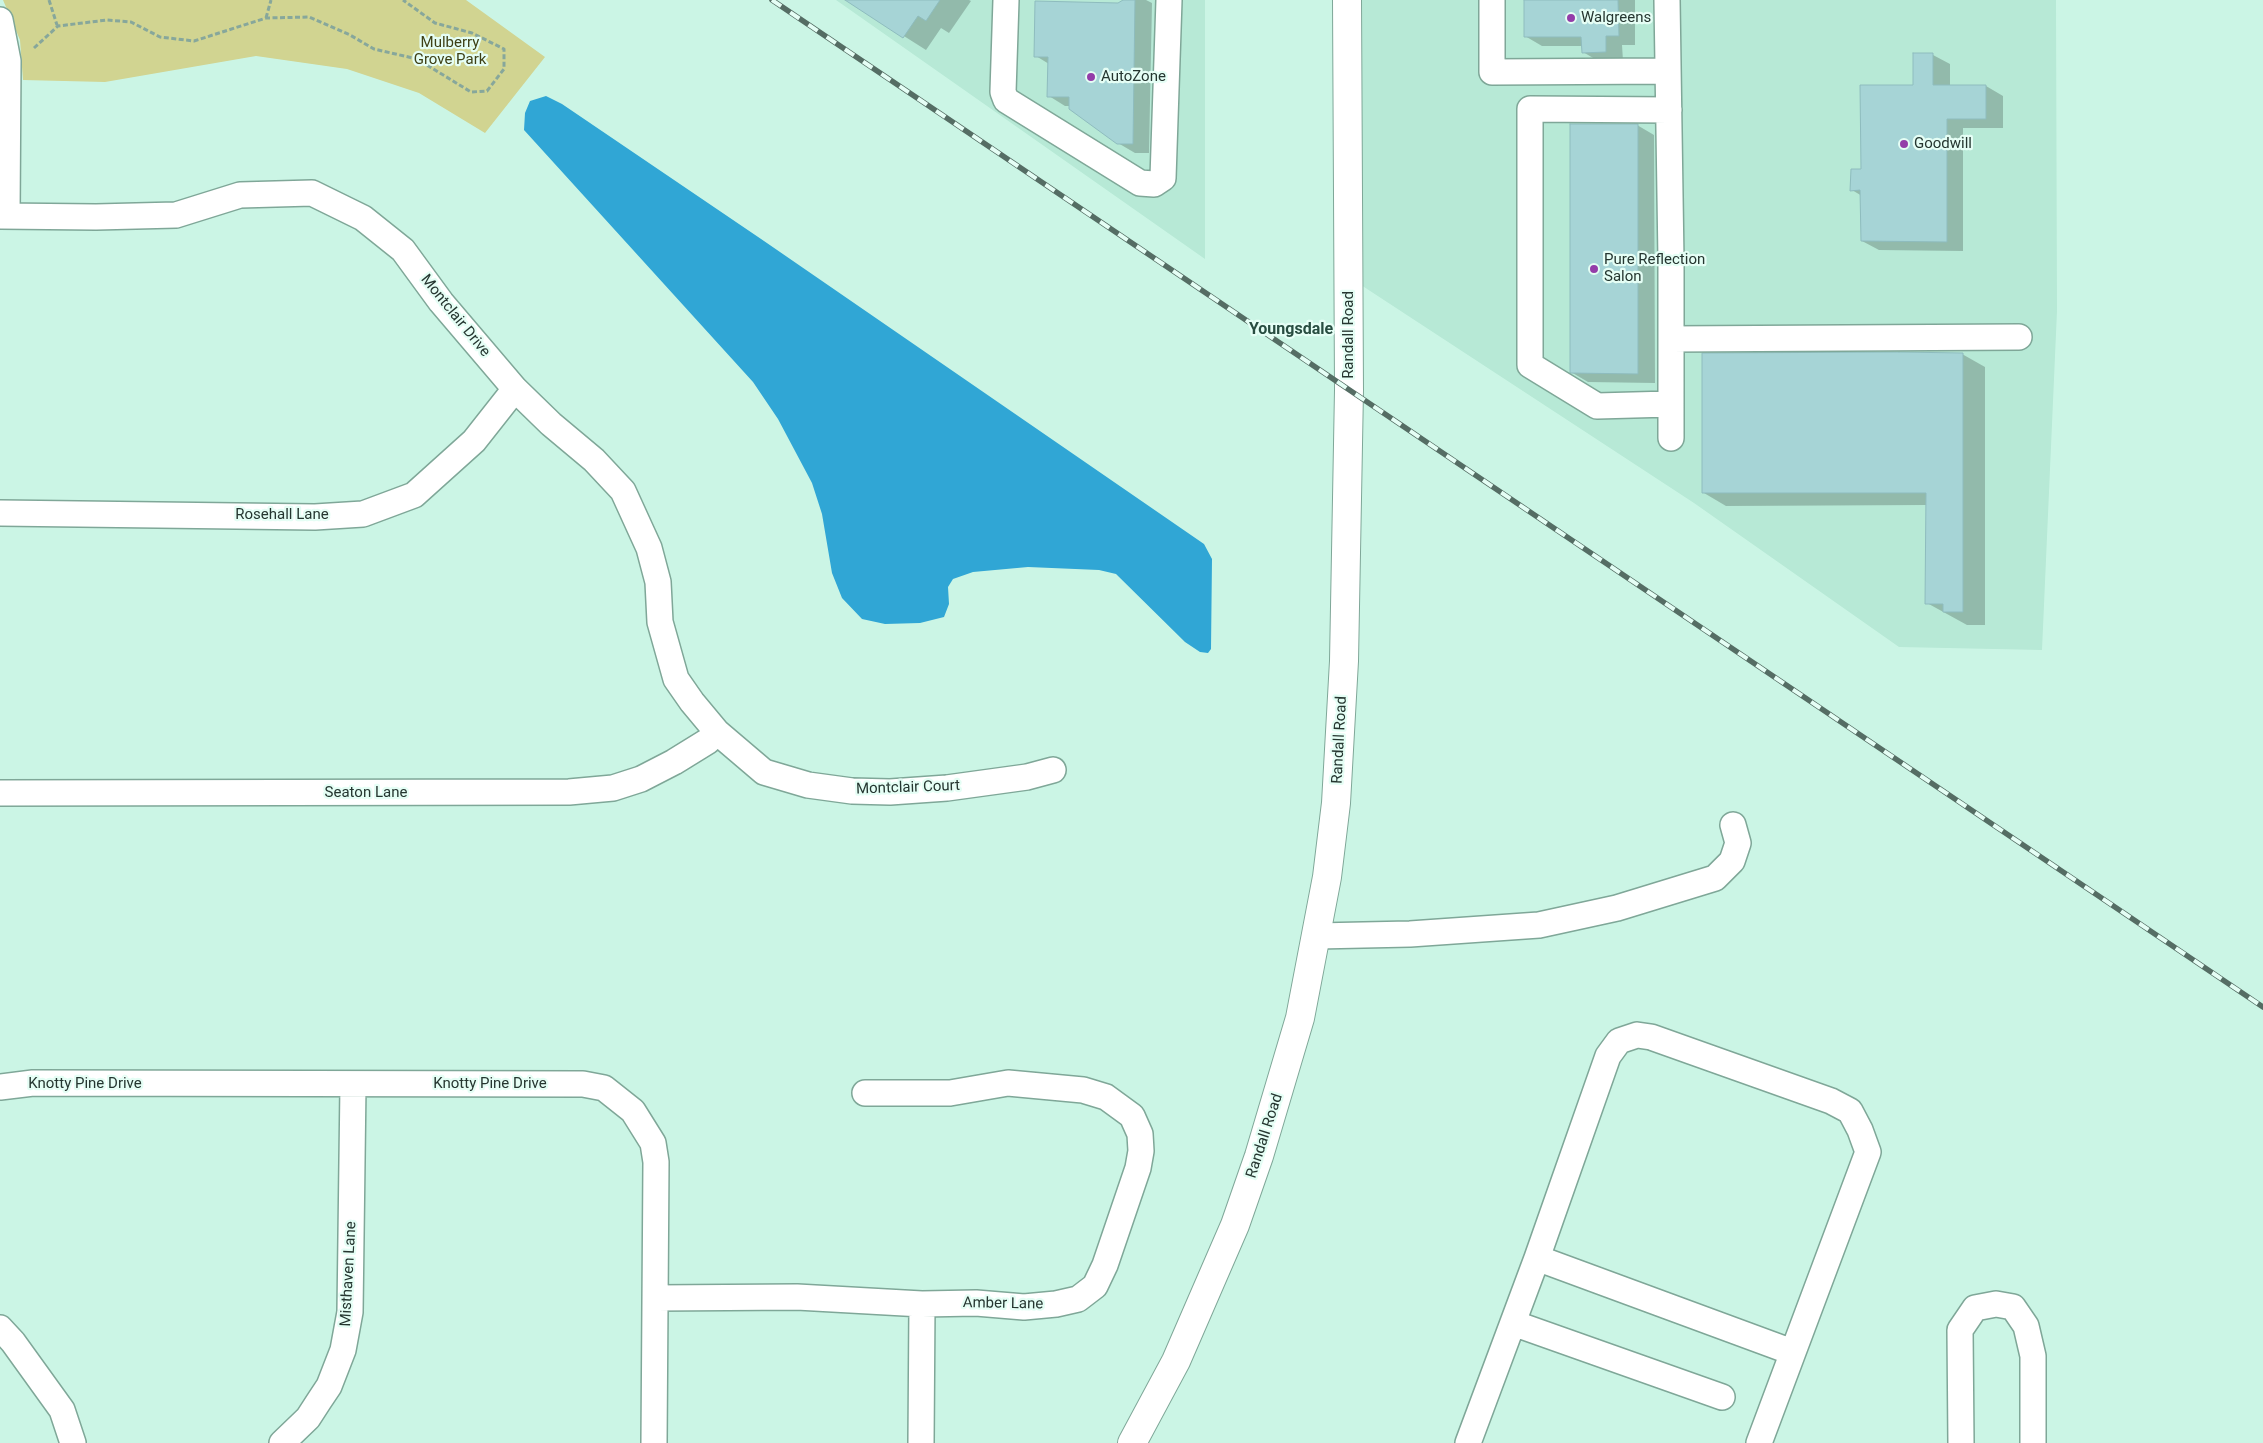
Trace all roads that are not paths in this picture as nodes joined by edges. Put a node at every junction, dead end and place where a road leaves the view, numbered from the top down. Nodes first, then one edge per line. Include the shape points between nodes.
1 (1006, 0) edge
2 (1169, 0) edge
3 (1347, 0) edge
4 (1492, 0) edge
5 (1667, 0) edge
6 (0, 20) edge
7 (1668, 71) junction
8 (1669, 110) junction
9 (4, 216) edge
10 (2019, 337) dead end
11 (1670, 339) junction
12 (515, 389) junction
13 (1670, 404) junction
14 (1671, 438) dead end
15 (0, 513) edge
16 (717, 732) junction
17 (1053, 770) dead end
18 (0, 793) edge
19 (1733, 825) dead end
20 (1317, 936) junction
21 (353, 1085) junction
22 (0, 1088) edge
23 (865, 1093) dead end
24 (1538, 1258) junction
25 (656, 1298) junction
26 (922, 1304) junction
27 (1513, 1323) junction
28 (0, 1328) edge
29 (1792, 1352) junction
30 (1722, 1397) dead end
31 (73, 1443) edge
32 (282, 1443) edge
33 (654, 1443) edge
34 (921, 1443) edge
35 (1132, 1443) edge
36 (1468, 1443) edge
37 (1759, 1443) edge
38 (1961, 1443) edge
39 (2032, 1443) edge

1 - 2 street via 1003,92 1006,100 1140,184 1154,184 1163,178
3 - 20 main road, Randall Road via 1349,390 1344,661 1336,803
4 - 7 street via 1492,72
5 - 7 street
6 - 9 street via 8,61
7 - 8 street
8 - 11 street
8 - 13 street via 1530,109 1530,365 1597,406
9 - 12 street, Montclair Drive via 176,215 240,195 312,193 363,218 403,250 441,302
10 - 11 street
11 - 13 street
12 - 15 street, Rosehall Lane via 474,441 414,495 363,514 315,517
12 - 16 street, Montclair Drive via 550,424 594,460 623,491 649,548 658,582 660,622 676,679
13 - 14 street
16 - 17 street, Montclair Court via 764,772 808,785 852,791 947,788 1027,777
16 - 18 street, Seaton Lane via 708,741 641,779 613,788 578,791
19 - 20 street via 1738,843 1732,861 1715,878 1617,908 1539,924 1410,934
20 - 35 main road, Randall Road via 1300,1018 1280,1090 1238,1217 1176,1361
21 - 22 street, Knotty Pine Drive via 34,1083
21 - 25 street, Knotty Pine Drive via 583,1084 604,1088 634,1111 653,1143 656,1162
21 - 32 street, Misthaven Lane via 350,1312 343,1350 329,1386 308,1418
23 - 26 street, Amber Lane via 950,1093 1008,1083 1083,1090 1106,1097 1132,1116 1140,1134 1138,1168 1106,1265 1095,1286 1078,1299 1056,1304 1024,1307 976,1303
24 - 27 street
24 - 29 street
24 - 29 street via 1608,1056 1619,1041 1637,1034 1651,1037 1831,1101 1850,1111 1868,1152
25 - 26 street, Amber Lane via 797,1297
25 - 33 street, Knotty Pine Drive
26 - 34 street
27 - 30 street
27 - 36 street
28 - 31 street via 62,1410
29 - 37 street
38 - 39 street via 1960,1330 1974,1308 1996,1304 2013,1307 2026,1326 2033,1356

